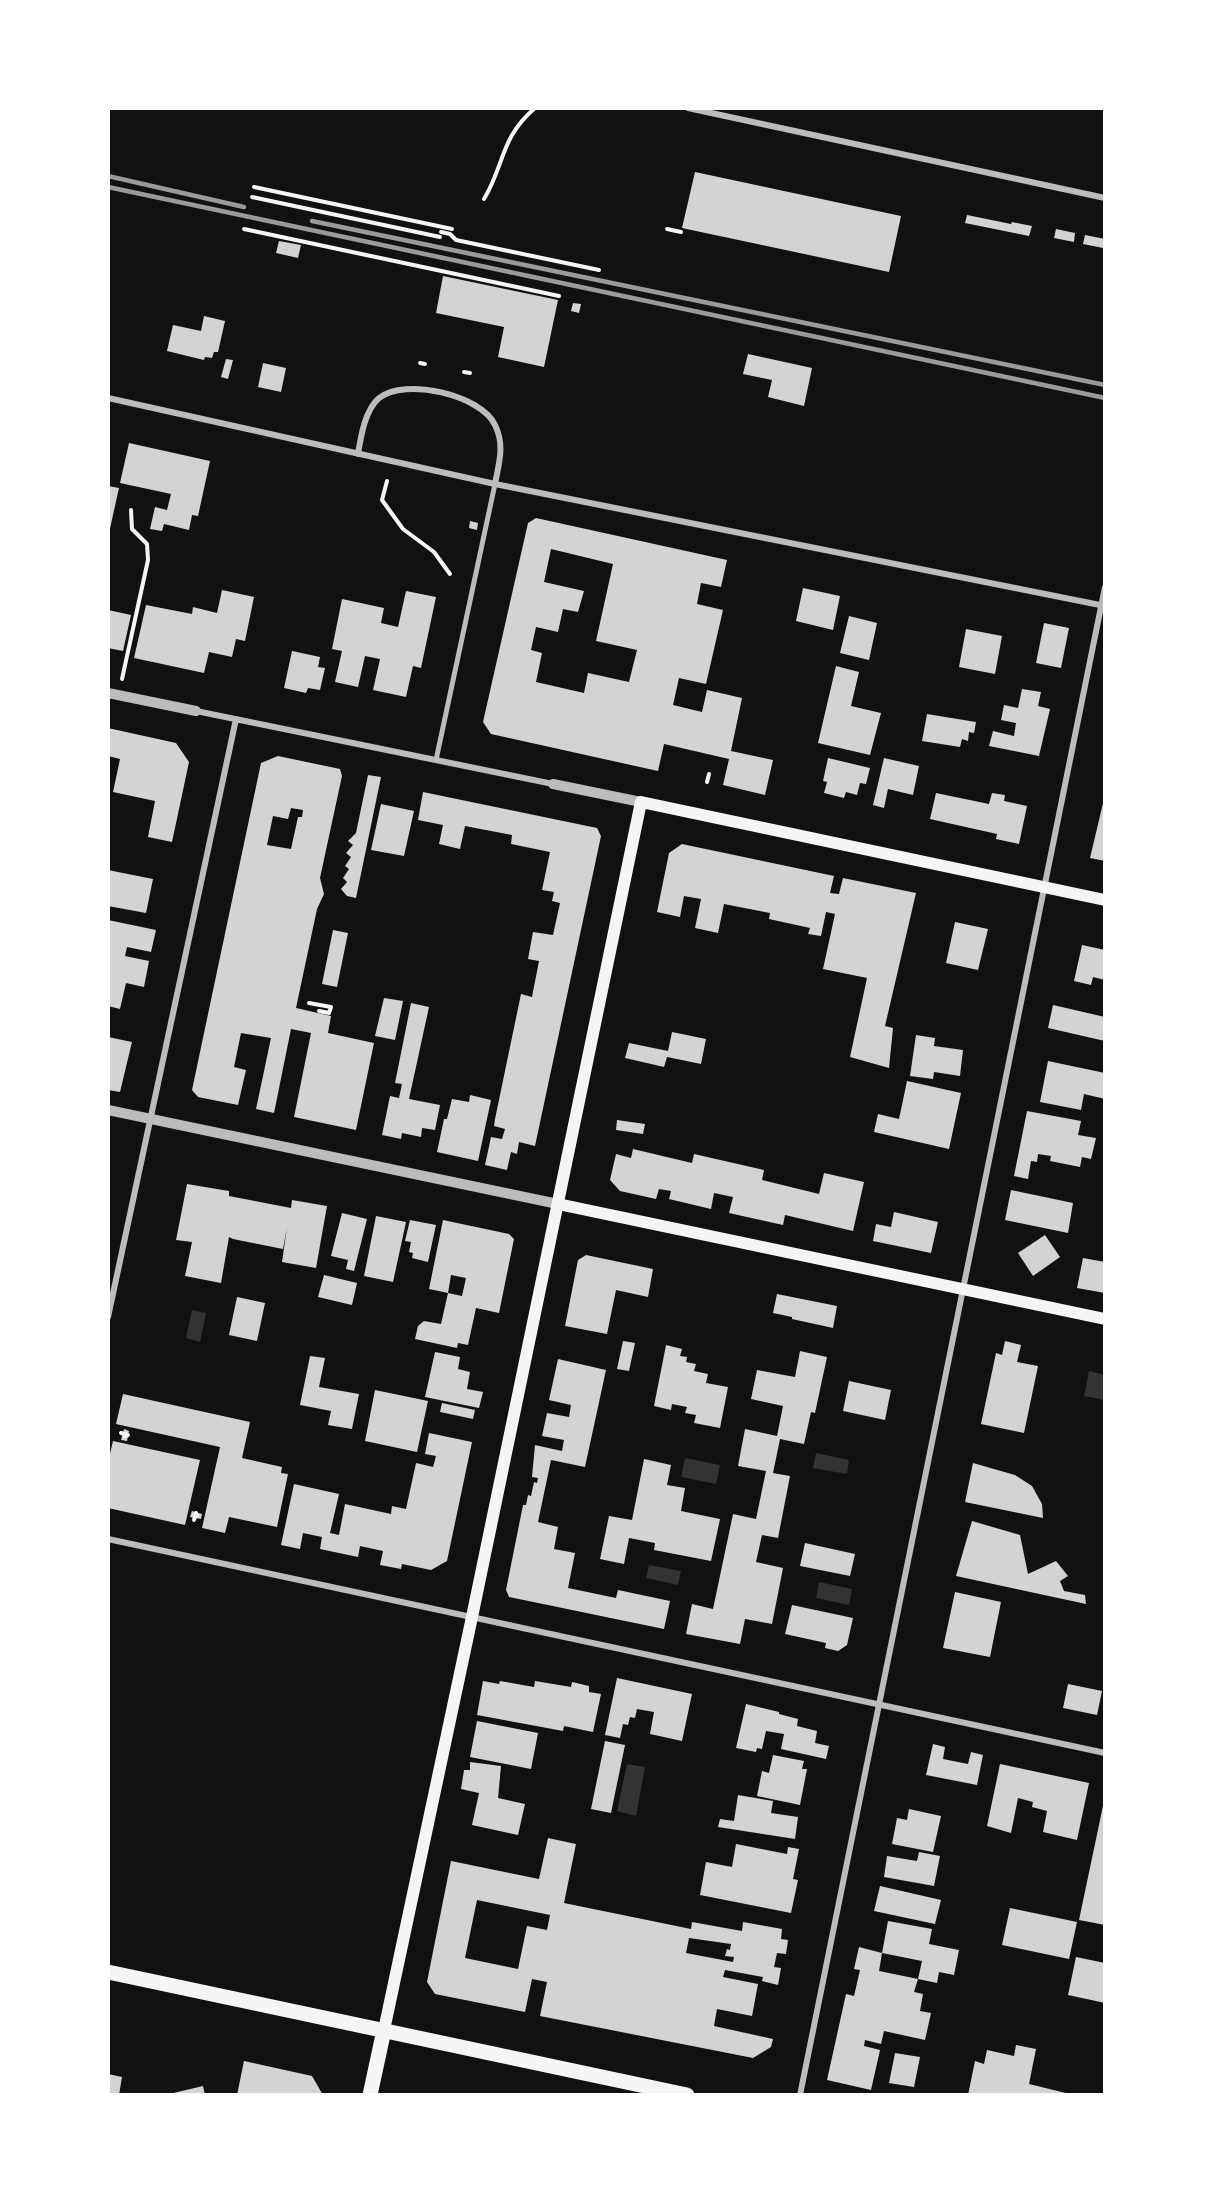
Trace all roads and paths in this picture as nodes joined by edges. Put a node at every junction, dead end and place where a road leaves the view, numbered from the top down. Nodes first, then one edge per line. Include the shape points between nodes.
1 (535, 108) edge
2 (688, 108) edge
3 (254, 187) dead end
4 (252, 197) dead end
5 (1105, 198) edge
6 (484, 199) dead end
7 (244, 229) dead end
8 (452, 229) dead end
9 (667, 229) dead end
10 (681, 232) dead end
11 (599, 270) dead end
12 (559, 296) dead end
13 (420, 363) dead end
14 (425, 364) dead end
15 (464, 372) dead end
16 (470, 373) dead end
17 (108, 398) edge
18 (358, 454) junction
19 (387, 481) dead end
20 (495, 484) junction
21 (131, 510) dead end
22 (450, 574) dead end
23 (1105, 587) edge
24 (1100, 605) junction
25 (113, 694) edge
26 (196, 711) joint
27 (237, 719) junction
28 (436, 760) junction
29 (709, 774) dead end
30 (707, 782) dead end
31 (554, 784) joint
32 (641, 802) junction
33 (1044, 887) junction
34 (1105, 900) edge
35 (309, 1003) dead end
36 (319, 1011) dead end
37 (108, 1110) edge
38 (151, 1119) junction
39 (558, 1204) junction
40 (962, 1289) junction
41 (108, 1317) edge
42 (1105, 1319) edge
43 (108, 1539) edge
44 (472, 1617) junction
45 (879, 1704) junction
46 (1105, 1753) edge
47 (108, 1972) edge
48 (384, 2030) junction
49 (370, 2095) edge
50 (687, 2095) edge
51 (800, 2095) edge

1 - 6 path via 508,140
2 - 5 street
3 - 8 path
4 - 11 path via 450,234 456,240
7 - 12 path
9 - 10 path
13 - 14 path
15 - 16 path
17 - 18 street
18 - 20 street
18 - 20 street via 369,414 378,399 392,391 430,391 465,399 486,411 501,441
19 - 22 path via 382,500 404,529 434,552
20 - 24 street
20 - 28 street
21 - 25 path via 132,529 147,544 148,560
23 - 24 street
24 - 33 street
25 - 26 street
26 - 27 street
27 - 28 street
27 - 38 street
28 - 31 street
29 - 30 path
31 - 32 street
32 - 33 main road
32 - 39 main road
33 - 34 main road
33 - 40 street
35 - 36 path via 331,1007 329,1013
37 - 38 street
38 - 39 street
38 - 41 street
39 - 40 main road
39 - 44 main road
40 - 42 main road
40 - 45 street
43 - 44 street
44 - 45 street
44 - 48 main road
45 - 46 street
45 - 51 street
47 - 48 main road
48 - 49 main road
48 - 50 main road

